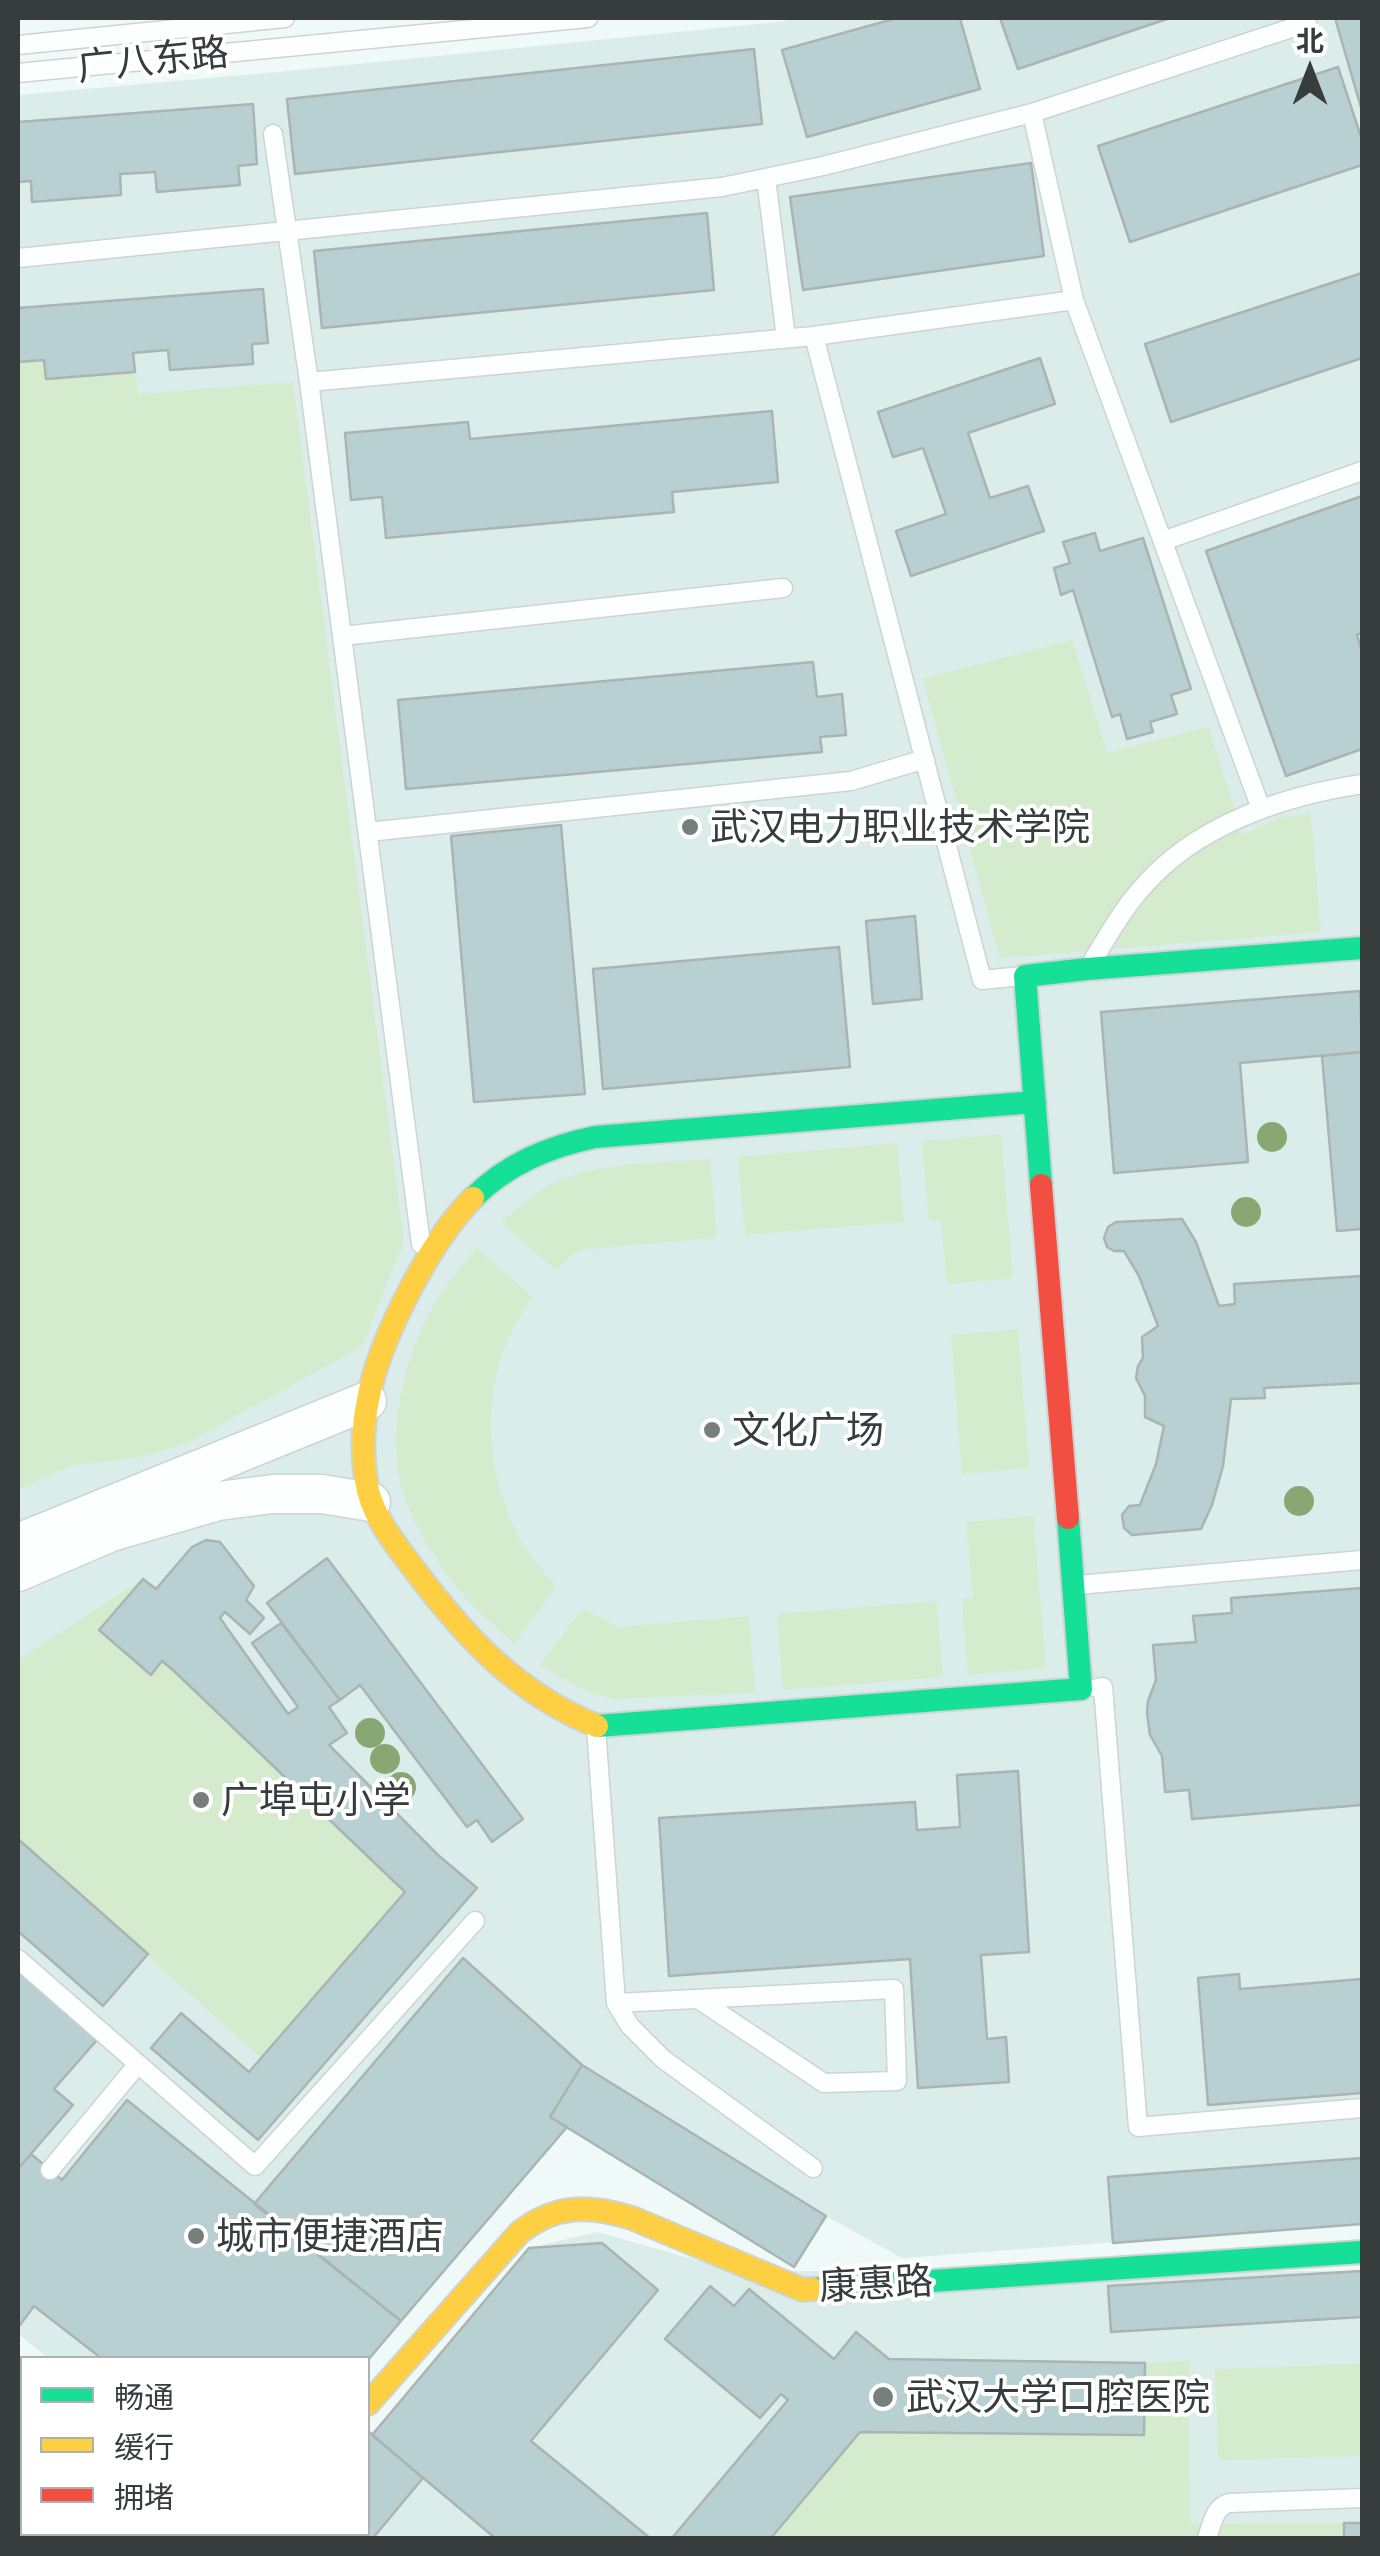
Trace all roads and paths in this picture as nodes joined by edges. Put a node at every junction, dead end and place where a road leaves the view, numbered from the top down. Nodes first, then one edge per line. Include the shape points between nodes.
1 (285, 18) edge
2 (588, 18) edge
3 (1308, 23) dead end
4 (18, 45) edge
5 (18, 73) edge
6 (1032, 113) junction
7 (273, 134) dead end
8 (766, 178) junction
9 (287, 232) junction
10 (18, 258) edge
11 (1074, 300) junction
12 (814, 336) junction
13 (786, 338) junction
14 (309, 382) junction
15 (1362, 471) edge
16 (1162, 541) junction
17 (784, 588) dead end
18 (342, 636) junction
19 (925, 758) junction
20 (1362, 784) edge
21 (1260, 809) junction
22 (368, 832) junction
23 (1362, 948) edge
24 (1087, 968) junction
25 (1025, 976) junction
26 (1035, 1102) junction
27 (423, 1264) junction
28 (367, 1401) junction
29 (371, 1502) junction
30 (18, 1543) edge
31 (1362, 1560) edge
32 (18, 1572) edge
33 (1073, 1585) junction
34 (1081, 1688) junction
35 (596, 1726) junction
36 (475, 1920) dead end
37 (18, 1959) edge
38 (698, 1999) junction
39 (616, 2003) junction
40 (138, 2064) junction
41 (1362, 2108) edge
42 (812, 2168) dead end
43 (50, 2170) dead end
44 (1362, 2252) edge
45 (370, 2402) edge
46 (1362, 2498) edge
47 (1207, 2538) edge

1 - 4 lane, 广八东路
2 - 5 lane, 广八东路
3 - 6 lane
6 - 8 lane
6 - 11 lane
7 - 9 lane
8 - 9 lane
8 - 13 lane
9 - 10 lane
9 - 14 lane
11 - 12 lane
11 - 16 lane
12 - 13 lane
12 - 19 lane
13 - 14 lane
14 - 18 lane
15 - 16 lane
16 - 21 lane
17 - 18 lane
18 - 22 lane
19 - 22 lane via 850,781
19 - 25 lane via 982,980
20 - 21 lane
21 - 24 lane via 1154,874
22 - 27 lane
23 - 24 street
24 - 25 street
25 - 26 street
26 - 27 street via 574,1140 500,1174
26 - 33 street
27 - 28 street
28 - 29 street via 363,1428
28 - 30 street
29 - 32 street via 322,1494 218,1500 111,1532
29 - 35 street via 430,1590 500,1666 548,1702
31 - 33 lane
33 - 34 street
34 - 35 street
34 - 41 lane via 1103,1687 1138,2126
35 - 39 lane
36 - 40 lane via 255,2166
37 - 40 lane
38 - 38 lane via 894,1989 897,2080 824,2082
38 - 39 lane
39 - 42 lane via 663,2058
40 - 43 lane
44 - 45 street, 康惠路 via 803,2290 632,2218 572,2208 520,2232
46 - 47 lane via 1229,2503 1218,2510

